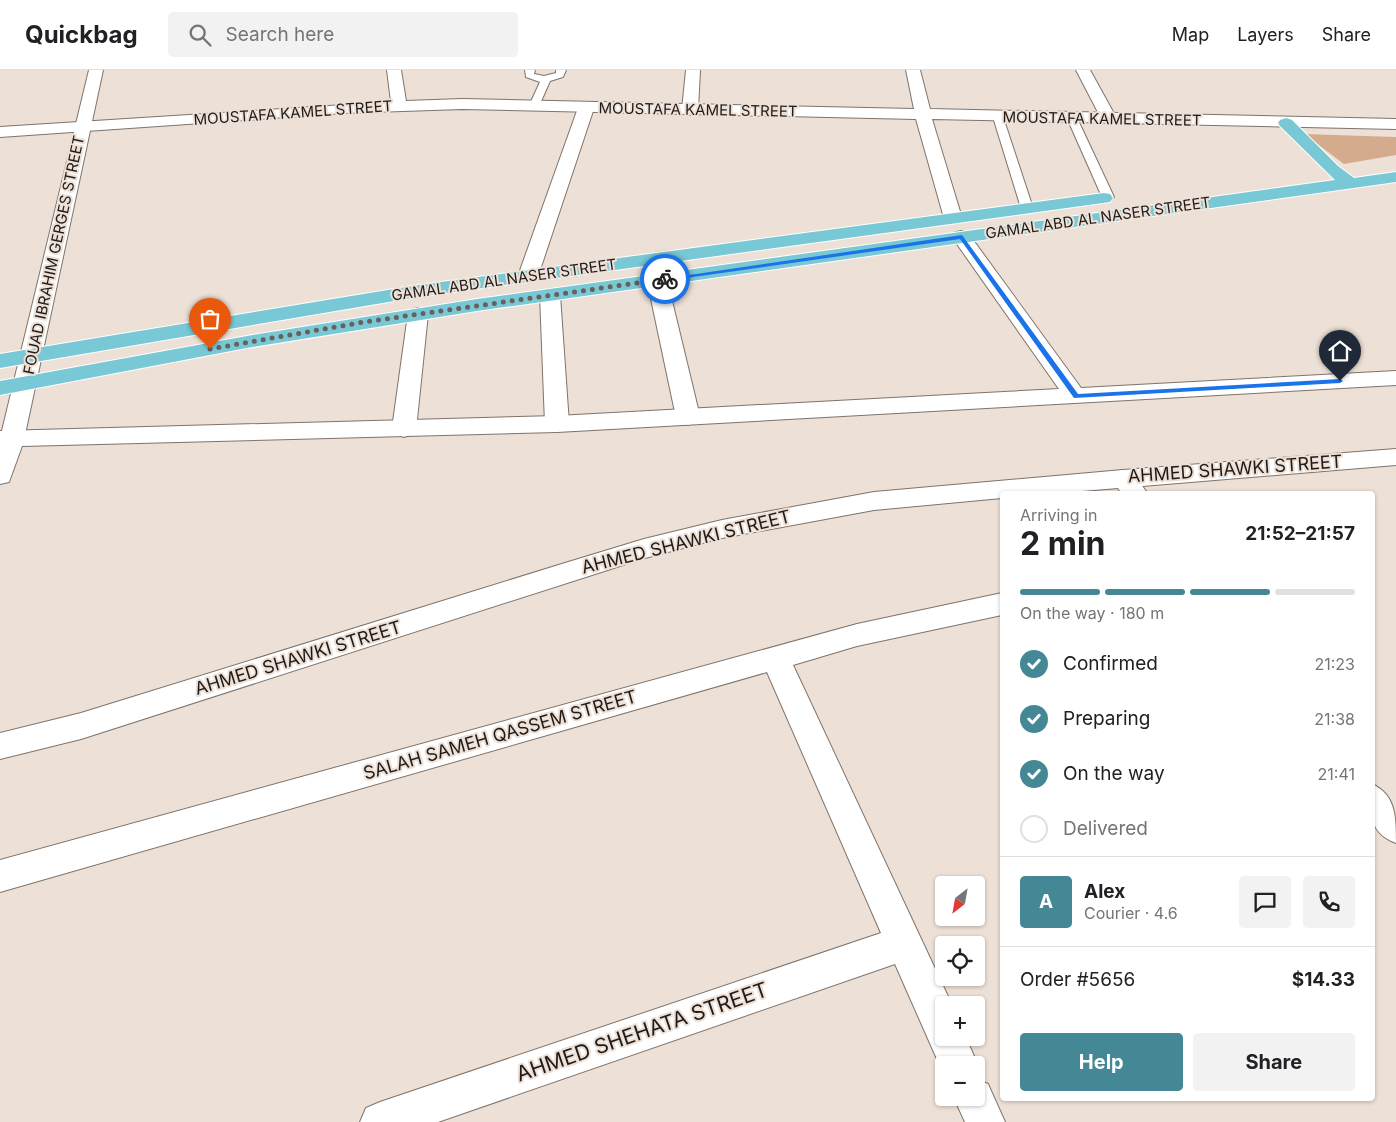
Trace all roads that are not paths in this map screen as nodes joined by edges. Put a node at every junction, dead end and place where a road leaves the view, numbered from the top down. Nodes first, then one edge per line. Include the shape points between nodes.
1 (96, 70) edge
2 (394, 70) edge
3 (530, 70) edge
4 (561, 70) edge
5 (693, 70) edge
6 (913, 70) edge
7 (1083, 70) edge
8 (546, 79) junction
9 (399, 106) junction
10 (534, 106) junction
11 (586, 108) junction
12 (690, 110) junction
13 (923, 115) junction
14 (998, 117) junction
15 (1072, 118) junction
16 (1109, 119) junction
17 (1286, 123) junction
18 (1396, 124) edge
19 (81, 128) junction
20 (0, 132) edge
21 (1396, 161) edge
22 (1332, 170) junction
23 (1396, 177) edge
24 (1244, 181) dead end
25 (1350, 183) junction
26 (1128, 195) dead end
27 (1108, 198) junction
28 (1027, 208) junction
29 (952, 218) junction
30 (962, 237) junction
31 (528, 276) junction
32 (657, 280) junction
33 (550, 295) junction
34 (418, 314) junction
35 (34, 355) junction
36 (0, 361) edge
37 (1396, 378) edge
38 (27, 383) junction
39 (0, 388) edge
40 (1076, 397) junction
41 (688, 417) junction
42 (557, 424) junction
43 (404, 429) junction
44 (6, 439) edge
45 (1396, 457) edge
46 (0, 476) edge
47 (1130, 486) edge
48 (1045, 491) edge
49 (1000, 494) edge
50 (1000, 604) edge
51 (775, 658) junction
52 (0, 746) edge
53 (1375, 802) edge
54 (1396, 828) edge
55 (0, 876) edge
56 (904, 943) junction
57 (935, 1011) edge
58 (978, 1106) edge
59 (389, 1120) edge
60 (985, 1122) edge

1 - 19 street, FOUAD IBRAHIM GERGES STREET
2 - 9 street
3 - 8 lane via 529,75
4 - 8 lane via 560,75
5 - 12 street
6 - 13 street
7 - 16 street
8 - 10 lane
9 - 10 street, MOUSTAFA KAMEL STREET
9 - 19 street, MOUSTAFA KAMEL STREET
10 - 11 street, MOUSTAFA KAMEL STREET
11 - 12 street, MOUSTAFA KAMEL STREET
11 - 31 street
12 - 13 street, MOUSTAFA KAMEL STREET
13 - 14 street, MOUSTAFA KAMEL STREET
13 - 29 street
14 - 15 street, MOUSTAFA KAMEL STREET
14 - 28 lane
15 - 16 street, MOUSTAFA KAMEL STREET
15 - 27 lane
16 - 17 street, MOUSTAFA KAMEL STREET
17 - 18 street, MOUSTAFA KAMEL STREET
17 - 22 main road
19 - 20 street, MOUSTAFA KAMEL STREET
19 - 35 street, FOUAD IBRAHIM GERGES STREET
21 - 22 main road
22 - 24 main road
22 - 25 main road
23 - 25 main road, GAMAL ABD AL NASER STREET
25 - 30 main road, GAMAL ABD AL NASER STREET
26 - 27 main road, GAMAL ABD AL NASER STREET
27 - 28 main road, GAMAL ABD AL NASER STREET
28 - 29 main road, GAMAL ABD AL NASER STREET
29 - 31 main road, GAMAL ABD AL NASER STREET
30 - 32 main road, GAMAL ABD AL NASER STREET
30 - 40 street
31 - 35 main road, GAMAL ABD AL NASER STREET
32 - 33 main road, GAMAL ABD AL NASER STREET
32 - 41 street
33 - 34 main road, GAMAL ABD AL NASER STREET
33 - 42 street
34 - 38 main road, GAMAL ABD AL NASER STREET
34 - 43 street
35 - 36 main road, GAMAL ABD AL NASER STREET
35 - 38 street, FOUAD IBRAHIM GERGES STREET
37 - 40 street
38 - 39 main road, GAMAL ABD AL NASER STREET
38 - 44 street, FOUAD IBRAHIM GERGES STREET
40 - 41 street
41 - 42 street
42 - 43 street
43 - 44 street
44 - 46 street, FOUAD IBRAHIM GERGES STREET
45 - 47 street, AHMED SHAWKI STREET
47 - 48 street, AHMED SHAWKI STREET
49 - 52 street, AHMED SHAWKI STREET via 874,501 722,529 644,548 81,726
50 - 51 street, SALAH SAMEH QASSEM STREET via 857,635
51 - 55 street, SALAH SAMEH QASSEM STREET
51 - 56 street
53 - 54 street
56 - 57 street
56 - 59 street, AHMED SHEHATA STREET
58 - 60 street

